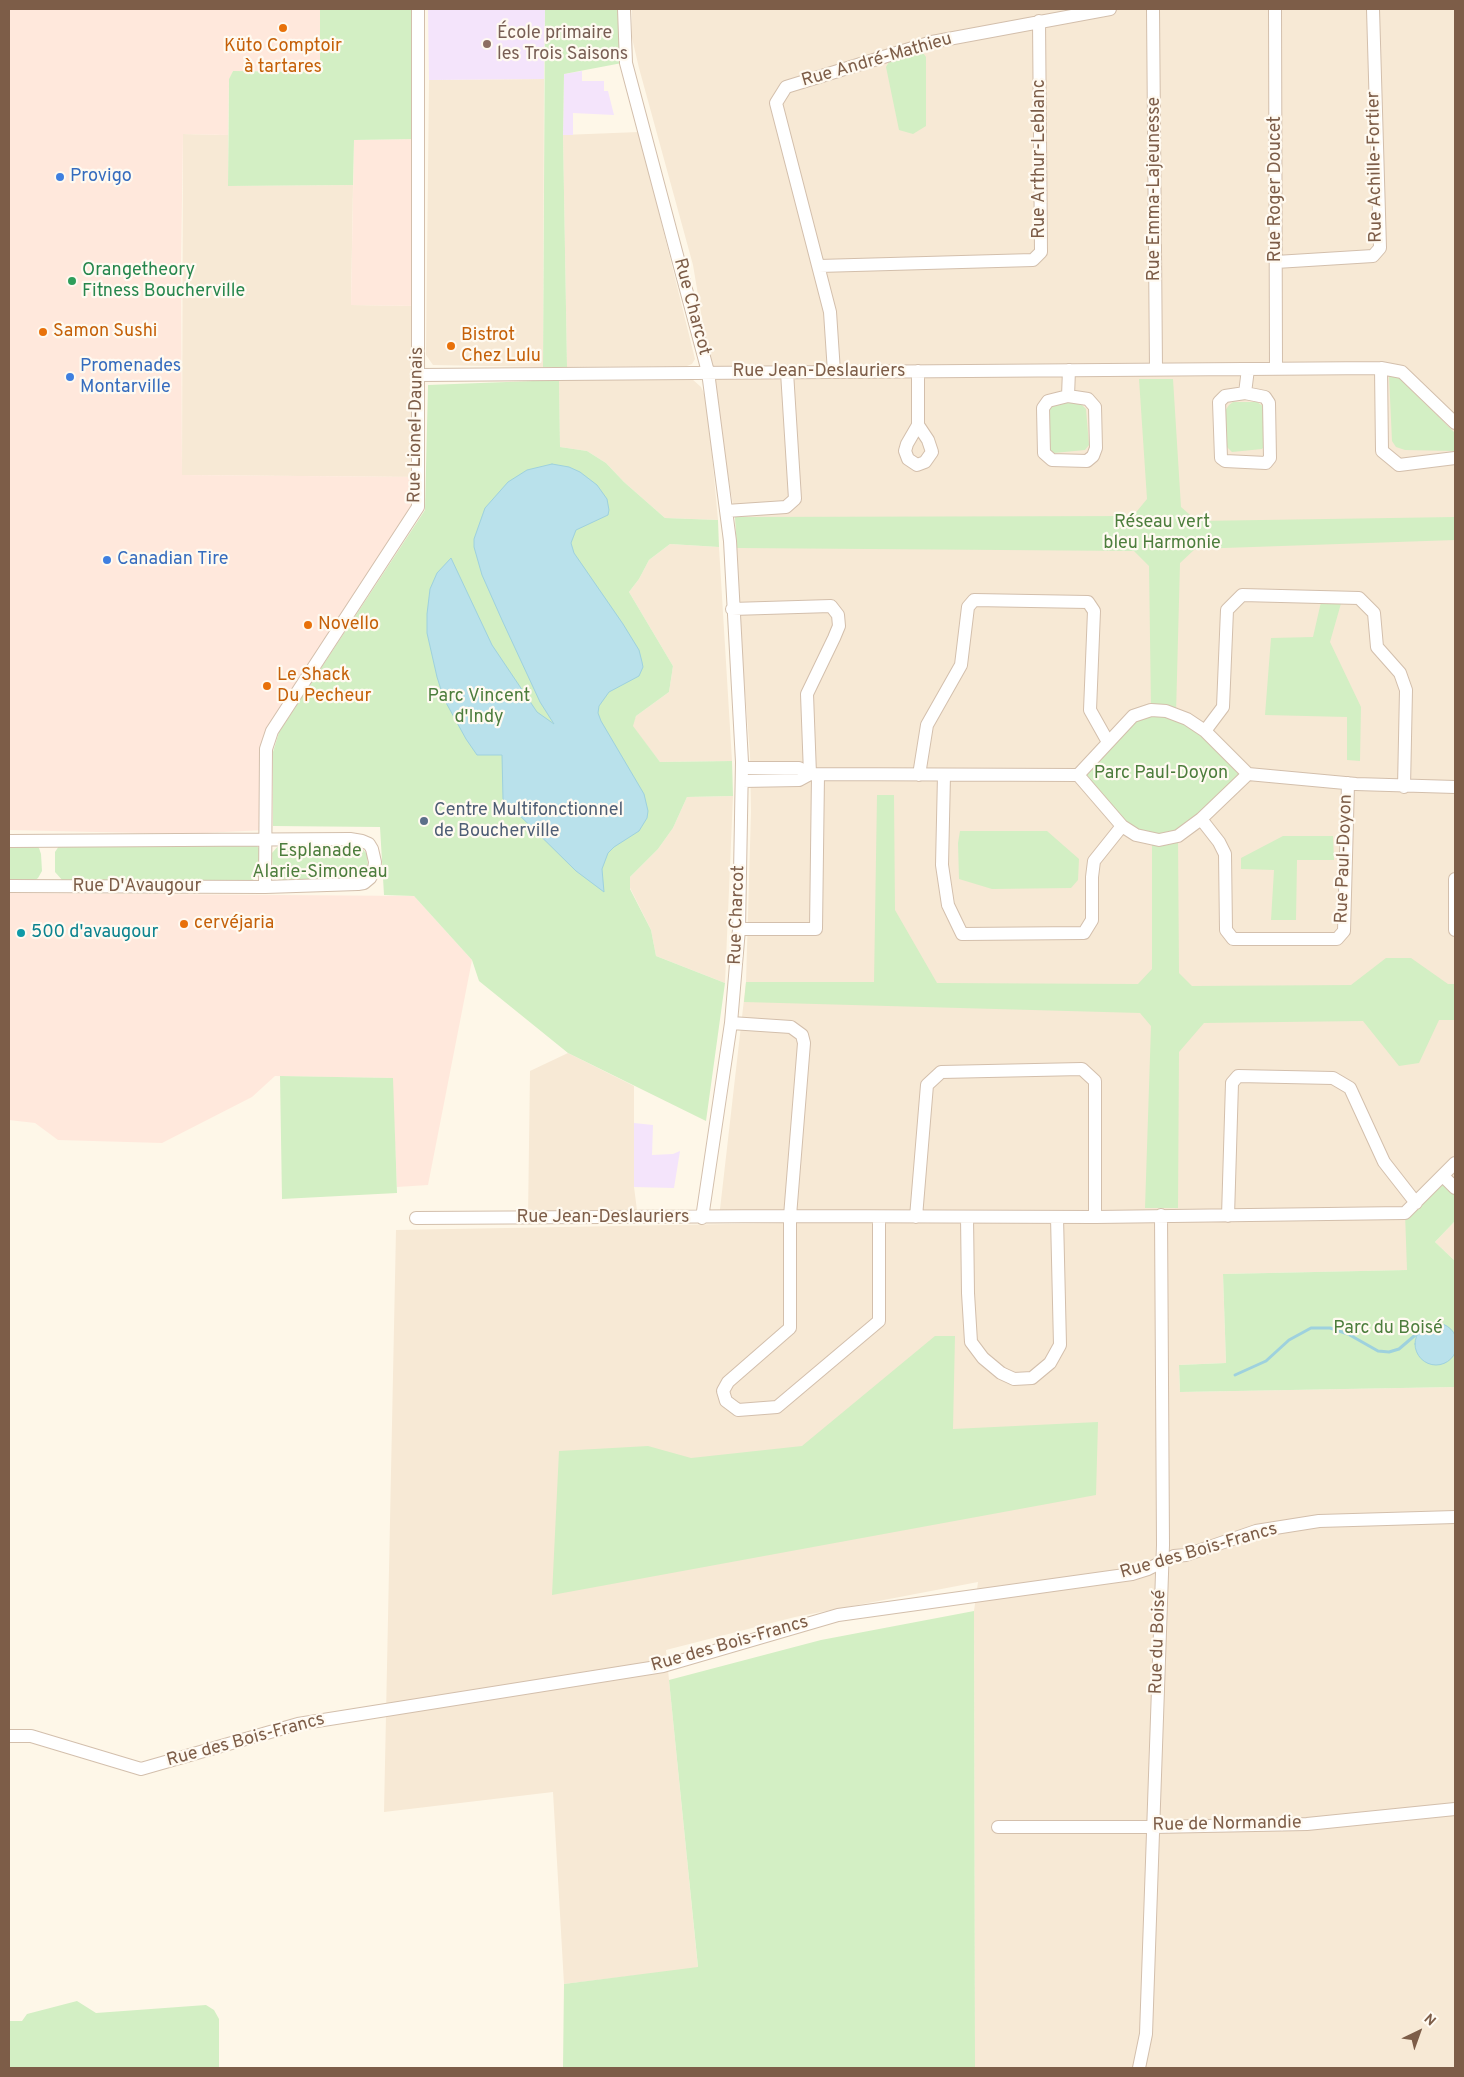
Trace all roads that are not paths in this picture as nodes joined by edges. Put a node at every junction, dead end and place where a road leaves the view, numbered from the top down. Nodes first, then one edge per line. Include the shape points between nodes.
1 (418, 9) edge
2 (624, 9) edge
3 (1110, 9) edge
4 (1153, 9) edge
5 (1275, 9) edge
6 (1373, 9) edge
7 (1039, 21) junction
8 (1276, 262) junction
9 (819, 266) junction
10 (1276, 368) junction
11 (1381, 368) junction
12 (1156, 369) junction
13 (1248, 369) junction
14 (1069, 370) junction
15 (918, 371) junction
16 (708, 372) junction
17 (787, 372) junction
18 (834, 372) junction
19 (419, 374) junction
20 (1245, 393) junction
21 (1068, 396) junction
22 (1455, 423) edge
23 (918, 425) dead end
24 (1455, 458) edge
25 (726, 511) junction
26 (732, 609) junction
27 (1204, 731) junction
28 (1108, 742) junction
29 (742, 774) junction
30 (814, 774) junction
31 (1248, 774) junction
32 (919, 775) junction
33 (944, 775) junction
34 (1078, 775) junction
35 (1348, 783) junction
36 (1404, 787) junction
37 (1455, 787) edge
38 (1201, 820) junction
39 (1122, 826) junction
40 (9, 840) edge
41 (265, 840) junction
42 (1455, 879) edge
43 (9, 886) edge
44 (265, 887) junction
45 (739, 929) junction
46 (1455, 930) edge
47 (731, 1023) junction
48 (1455, 1163) edge
49 (1443, 1176) junction
50 (1455, 1188) edge
51 (1416, 1202) junction
52 (1161, 1215) junction
53 (790, 1216) junction
54 (879, 1216) junction
55 (1228, 1216) junction
56 (916, 1217) junction
57 (967, 1217) junction
58 (1057, 1217) junction
59 (1095, 1217) junction
60 (416, 1218) dead end
61 (702, 1218) junction
62 (1455, 1517) edge
63 (1162, 1562) junction
64 (9, 1736) edge
65 (1455, 1809) edge
66 (998, 1827) dead end
67 (1153, 1827) junction
68 (1139, 2068) edge

1 - 19 street, Rue Lionel-Daunais
2 - 16 street, Rue Charcot via 626,63
3 - 7 street, Rue André-Mathieu
4 - 12 street, Rue Emma-Lajeunesse
5 - 8 street, Rue Roger Doucet
6 - 8 street, Rue Achille-Fortier via 1380,248 1373,256
7 - 9 street, Rue André-Mathieu via 932,42 786,87 776,103
7 - 9 street, Rue Arthur-Leblanc via 1041,252 1033,260
8 - 10 street, Rue Roger Doucet
9 - 18 street, Rue André-Mathieu via 830,312
10 - 11 street, Rue Jean-Deslauriers
10 - 13 street, Rue Jean-Deslauriers
11 - 22 street, Rue Jean-Deslauriers via 1402,372
11 - 24 street via 1382,451 1399,465
12 - 13 street, Rue Jean-Deslauriers
12 - 14 street, Rue Jean-Deslauriers
13 - 20 street
14 - 15 street, Rue Jean-Deslauriers
14 - 21 street
15 - 18 street, Rue Jean-Deslauriers
15 - 23 street, Rue Jean-Deslauriers
16 - 17 street, Rue Jean-Deslauriers
16 - 19 street, Rue Jean-Deslauriers
16 - 25 street, Rue Charcot
17 - 18 street, Rue Jean-Deslauriers
17 - 25 street via 795,499 786,507
19 - 41 street, Rue Lionel-Daunais via 418,507 272,731 266,750
20 - 20 street via 1225,396 1219,402 1221,458 1225,462 1266,463 1270,458 1269,403 1265,397
21 - 21 street via 1088,399 1095,407 1096,448 1086,461 1052,460 1044,453 1043,408 1048,401
25 - 26 street, Rue Charcot
26 - 29 street, Rue Charcot
26 - 30 street via 831,606 838,615 834,638 807,694
27 - 28 street via 1176,714 1151,710 1133,716
27 - 31 street
27 - 36 street via 1223,707 1227,610 1242,595 1359,598 1374,613 1377,647 1400,673 1406,690
28 - 32 street via 1090,710 1094,611 1088,602 974,600 968,607 961,665 927,726
28 - 34 street
29 - 30 street via 799,780
29 - 45 street, Rue Charcot
30 - 32 street
30 - 45 street via 816,929
31 - 35 street, Rue Paul-Doyon
31 - 38 street
32 - 33 street
33 - 34 street
33 - 39 street via 942,865 948,905 962,934 1084,933 1092,920 1094,861
34 - 39 street
35 - 36 street, Rue Paul-Doyon
35 - 38 street, Rue Paul-Doyon via 1344,932 1337,939 1234,939 1226,930 1225,854
36 - 37 street, Rue Paul-Doyon
38 - 39 street via 1178,836 1166,839 1136,835
40 - 41 street
41 - 44 street, Rue Lionel-Daunais
41 - 44 street, Rue D'Avaugour via 359,840 371,847 375,862 373,875 361,884
42 - 46 street
43 - 44 street, Rue D'Avaugour
45 - 47 street, Rue Charcot
47 - 53 street via 791,1027 802,1036
47 - 61 street, Rue Charcot
48 - 49 street, Rue Jean-Deslauriers
49 - 50 street
49 - 51 street, Rue Jean-Deslauriers
51 - 55 street, Rue Jean-Deslauriers via 1406,1213
51 - 55 street via 1384,1162 1350,1088 1333,1078 1238,1076 1232,1083
52 - 55 street, Rue Jean-Deslauriers
52 - 59 street, Rue Jean-Deslauriers
52 - 63 street, Rue du Boisé
53 - 54 street, Rue Jean-Deslauriers
53 - 54 street via 790,1328 728,1382 723,1391 726,1401 738,1410 776,1407 879,1320
53 - 61 street, Rue Jean-Deslauriers
54 - 56 street, Rue Jean-Deslauriers
56 - 57 street, Rue Jean-Deslauriers
56 - 59 street via 927,1085 941,1072 1082,1069 1095,1081
57 - 58 street, Rue Jean-Deslauriers
57 - 58 street via 971,1342 983,1358 1014,1379 1032,1378 1050,1363 1060,1345
58 - 59 street, Rue Jean-Deslauriers
60 - 61 street, Rue Jean-Deslauriers
62 - 63 street, Rue des Bois-Francs via 1318,1521 1256,1531
63 - 64 street, Rue des Bois-Francs via 1144,1570 1108,1578 838,1615 663,1666 298,1724 141,1769 31,1736
63 - 67 street, Rue du Boisé
65 - 67 street, Rue de Normandie via 1307,1824
66 - 67 street, Rue de Normandie
67 - 68 street, Rue du Boisé via 1146,2034

